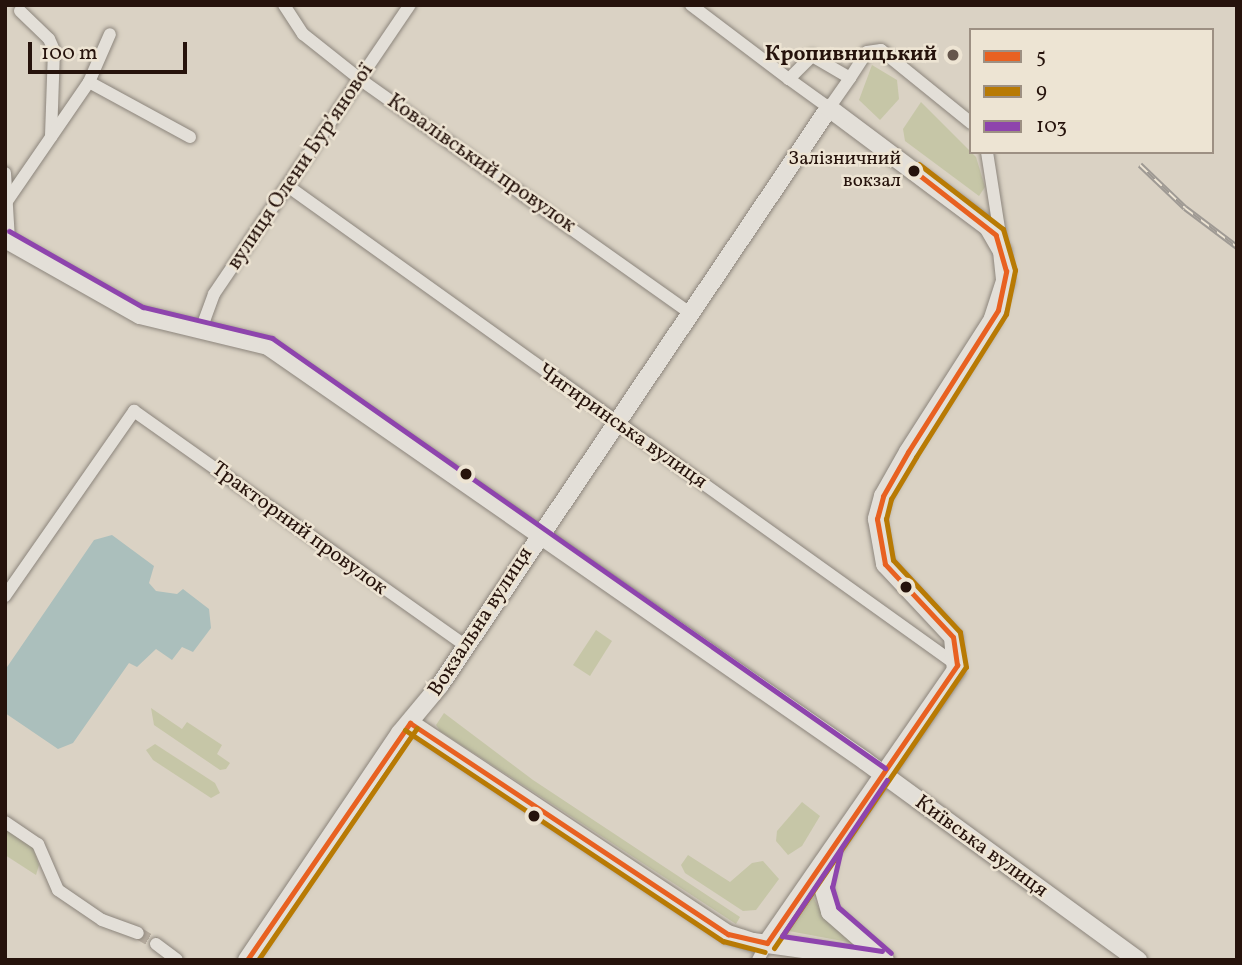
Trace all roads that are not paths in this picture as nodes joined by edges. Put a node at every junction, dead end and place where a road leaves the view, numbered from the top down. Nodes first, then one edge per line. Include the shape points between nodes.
1 (285, 5) edge
2 (410, 5) edge
3 (691, 5) edge
4 (20, 11) dead end
5 (110, 34) dead end
6 (850, 78) junction
7 (789, 79) junction
8 (361, 80) junction
9 (89, 82) junction
10 (829, 108) junction
11 (969, 120) edge
12 (51, 137) junction
13 (190, 137) dead end
14 (987, 154) edge
15 (5, 173) edge
16 (289, 187) junction
17 (7, 204) edge
18 (7, 240) edge
19 (1002, 251) junction
20 (689, 312) junction
21 (200, 332) junction
22 (615, 423) junction
23 (539, 533) junction
24 (5, 596) edge
25 (466, 646) junction
26 (957, 665) junction
27 (410, 723) junction
28 (880, 775) junction
29 (5, 822) edge
30 (835, 839) junction
31 (138, 933) tunnel mouth
32 (156, 944) tunnel mouth
33 (762, 952) edge
34 (177, 960) edge
35 (247, 960) edge
36 (883, 960) edge
37 (1138, 960) edge

1 - 8 street, Ковалівський провулок via 303,34
2 - 8 street, вулиця Олени Бурʼянової
3 - 7 street
4 - 12 street via 54,50
5 - 9 street
6 - 7 street via 812,56
6 - 10 street
6 - 11 street via 867,52 881,50
7 - 10 street
8 - 16 street, вулиця Олени Бурʼянової
8 - 20 street, Ковалівський провулок
9 - 12 street
9 - 13 street
10 - 19 street via 988,227
10 - 20 street, Вокзальна вулиця
12 - 17 street
14 - 19 street
15 - 17 street
16 - 21 street, вулиця Олени Бурʼянової via 214,294
16 - 22 street, Чигиринська вулиця
17 - 18 street
18 - 21 street, Київська вулиця via 140,315
19 - 26 street via 1005,281 998,310 908,452 883,496 877,519 885,564 947,628 956,646
20 - 22 street, Вокзальна вулиця
21 - 23 street, Київська вулиця via 268,346
22 - 23 street, Вокзальна вулиця
22 - 26 street, Чигиринська вулиця
23 - 25 street, Вокзальна вулиця
23 - 28 street, Київська вулиця
24 - 25 street, Тракторний провулок via 134,411
25 - 27 street, Вокзальна вулиця
26 - 28 street
27 - 33 street via 727,934
27 - 35 street, Вокзальна вулиця
28 - 30 street
28 - 37 street, Київська вулиця
29 - 31 street via 38,844 58,890 103,920
30 - 33 street
30 - 36 street via 823,878 825,899 837,919
32 - 34 street
33 - 36 street

